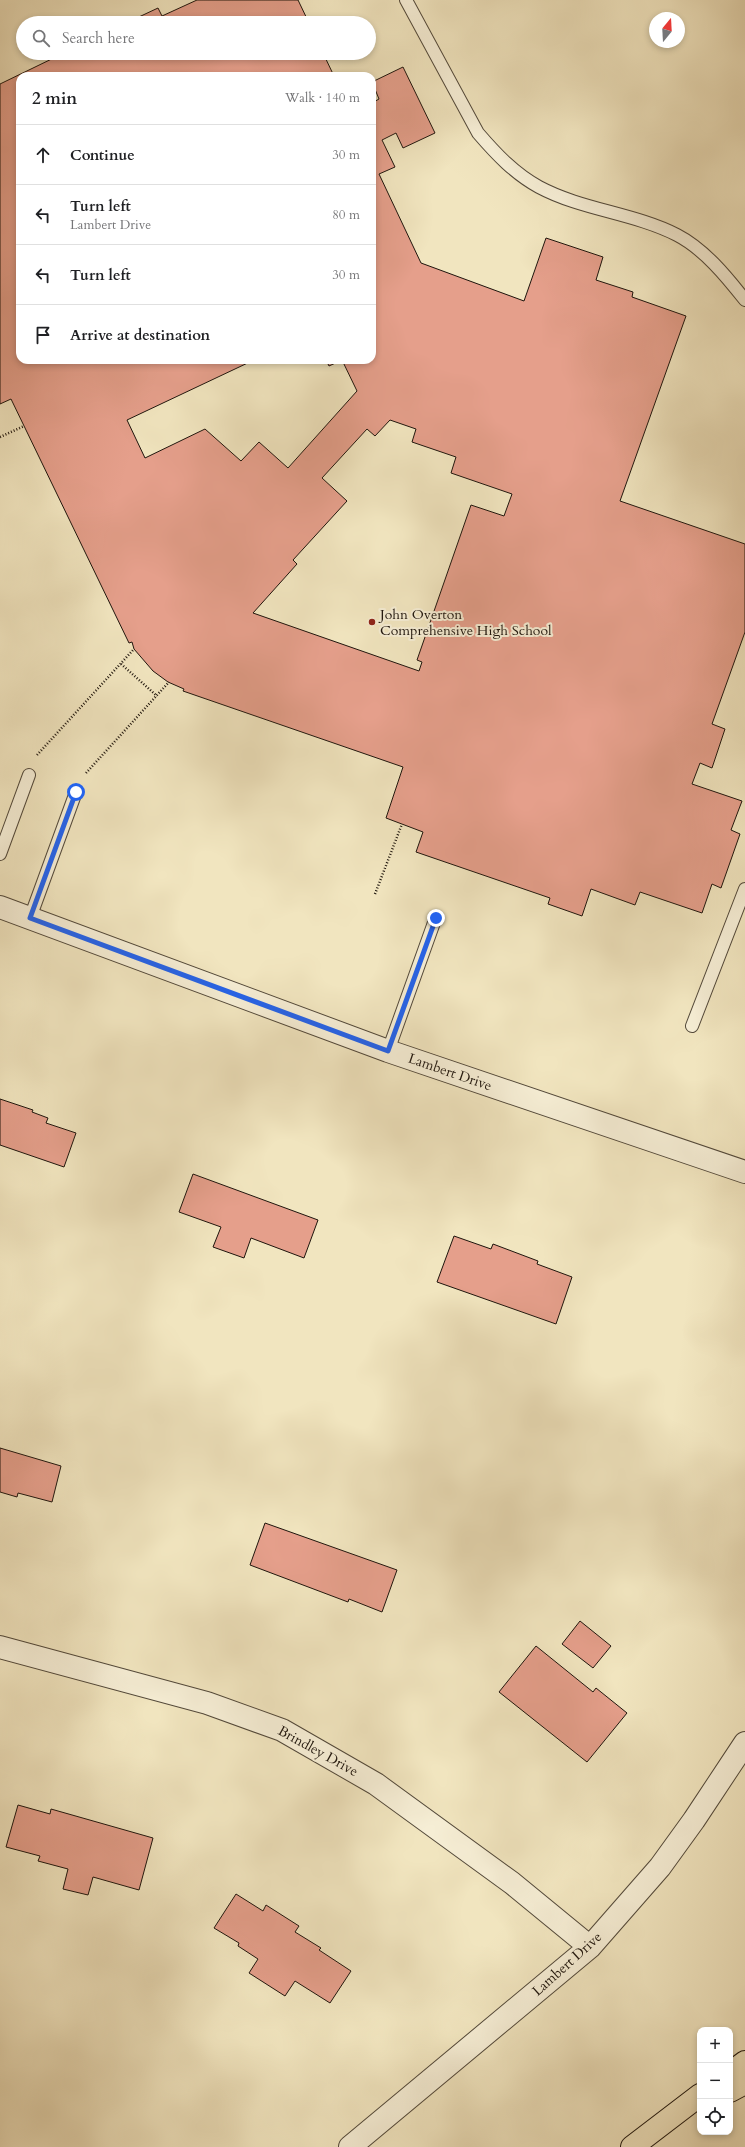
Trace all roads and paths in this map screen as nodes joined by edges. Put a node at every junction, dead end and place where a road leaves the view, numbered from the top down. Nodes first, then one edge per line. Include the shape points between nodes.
1 (406, 0) edge
2 (745, 300) edge
3 (24, 426) dead end
4 (0, 437) edge
5 (134, 649) dead end
6 (121, 664) junction
7 (169, 682) dead end
8 (157, 696) junction
9 (37, 756) dead end
10 (29, 776) dead end
11 (81, 778) dead end
12 (76, 792) dead end
13 (402, 824) dead end
14 (0, 854) edge
15 (745, 889) edge
16 (375, 894) dead end
17 (0, 907) edge
18 (30, 918) junction
19 (436, 918) dead end
20 (692, 1026) dead end
21 (388, 1051) junction
22 (745, 1172) edge
23 (0, 1647) edge
24 (745, 1743) edge
25 (590, 1947) junction
26 (745, 2062) edge
27 (733, 2071) edge
28 (745, 2082) edge
29 (733, 2089) edge
30 (697, 2097) edge
31 (697, 2111) edge
32 (350, 2147) edge
33 (633, 2147) edge

1 - 2 lane via 478,133 512,169 540,187 567,198 654,225 678,236 706,256
3 - 4 path
5 - 6 path
6 - 8 path
6 - 9 path
7 - 8 path
8 - 11 path
10 - 14 lane
12 - 18 lane
13 - 16 path
15 - 20 lane
17 - 18 street, Lambert Drive
18 - 21 street, Lambert Drive
19 - 21 lane
21 - 22 street, Lambert Drive
23 - 25 street, Brindley Drive via 207,1703 282,1730 376,1784 512,1883
24 - 25 street, Lambert Drive via 660,1867
25 - 32 street, Lambert Drive
26 - 27 highway
28 - 29 highway
30 - 33 highway
31 - 33 highway

